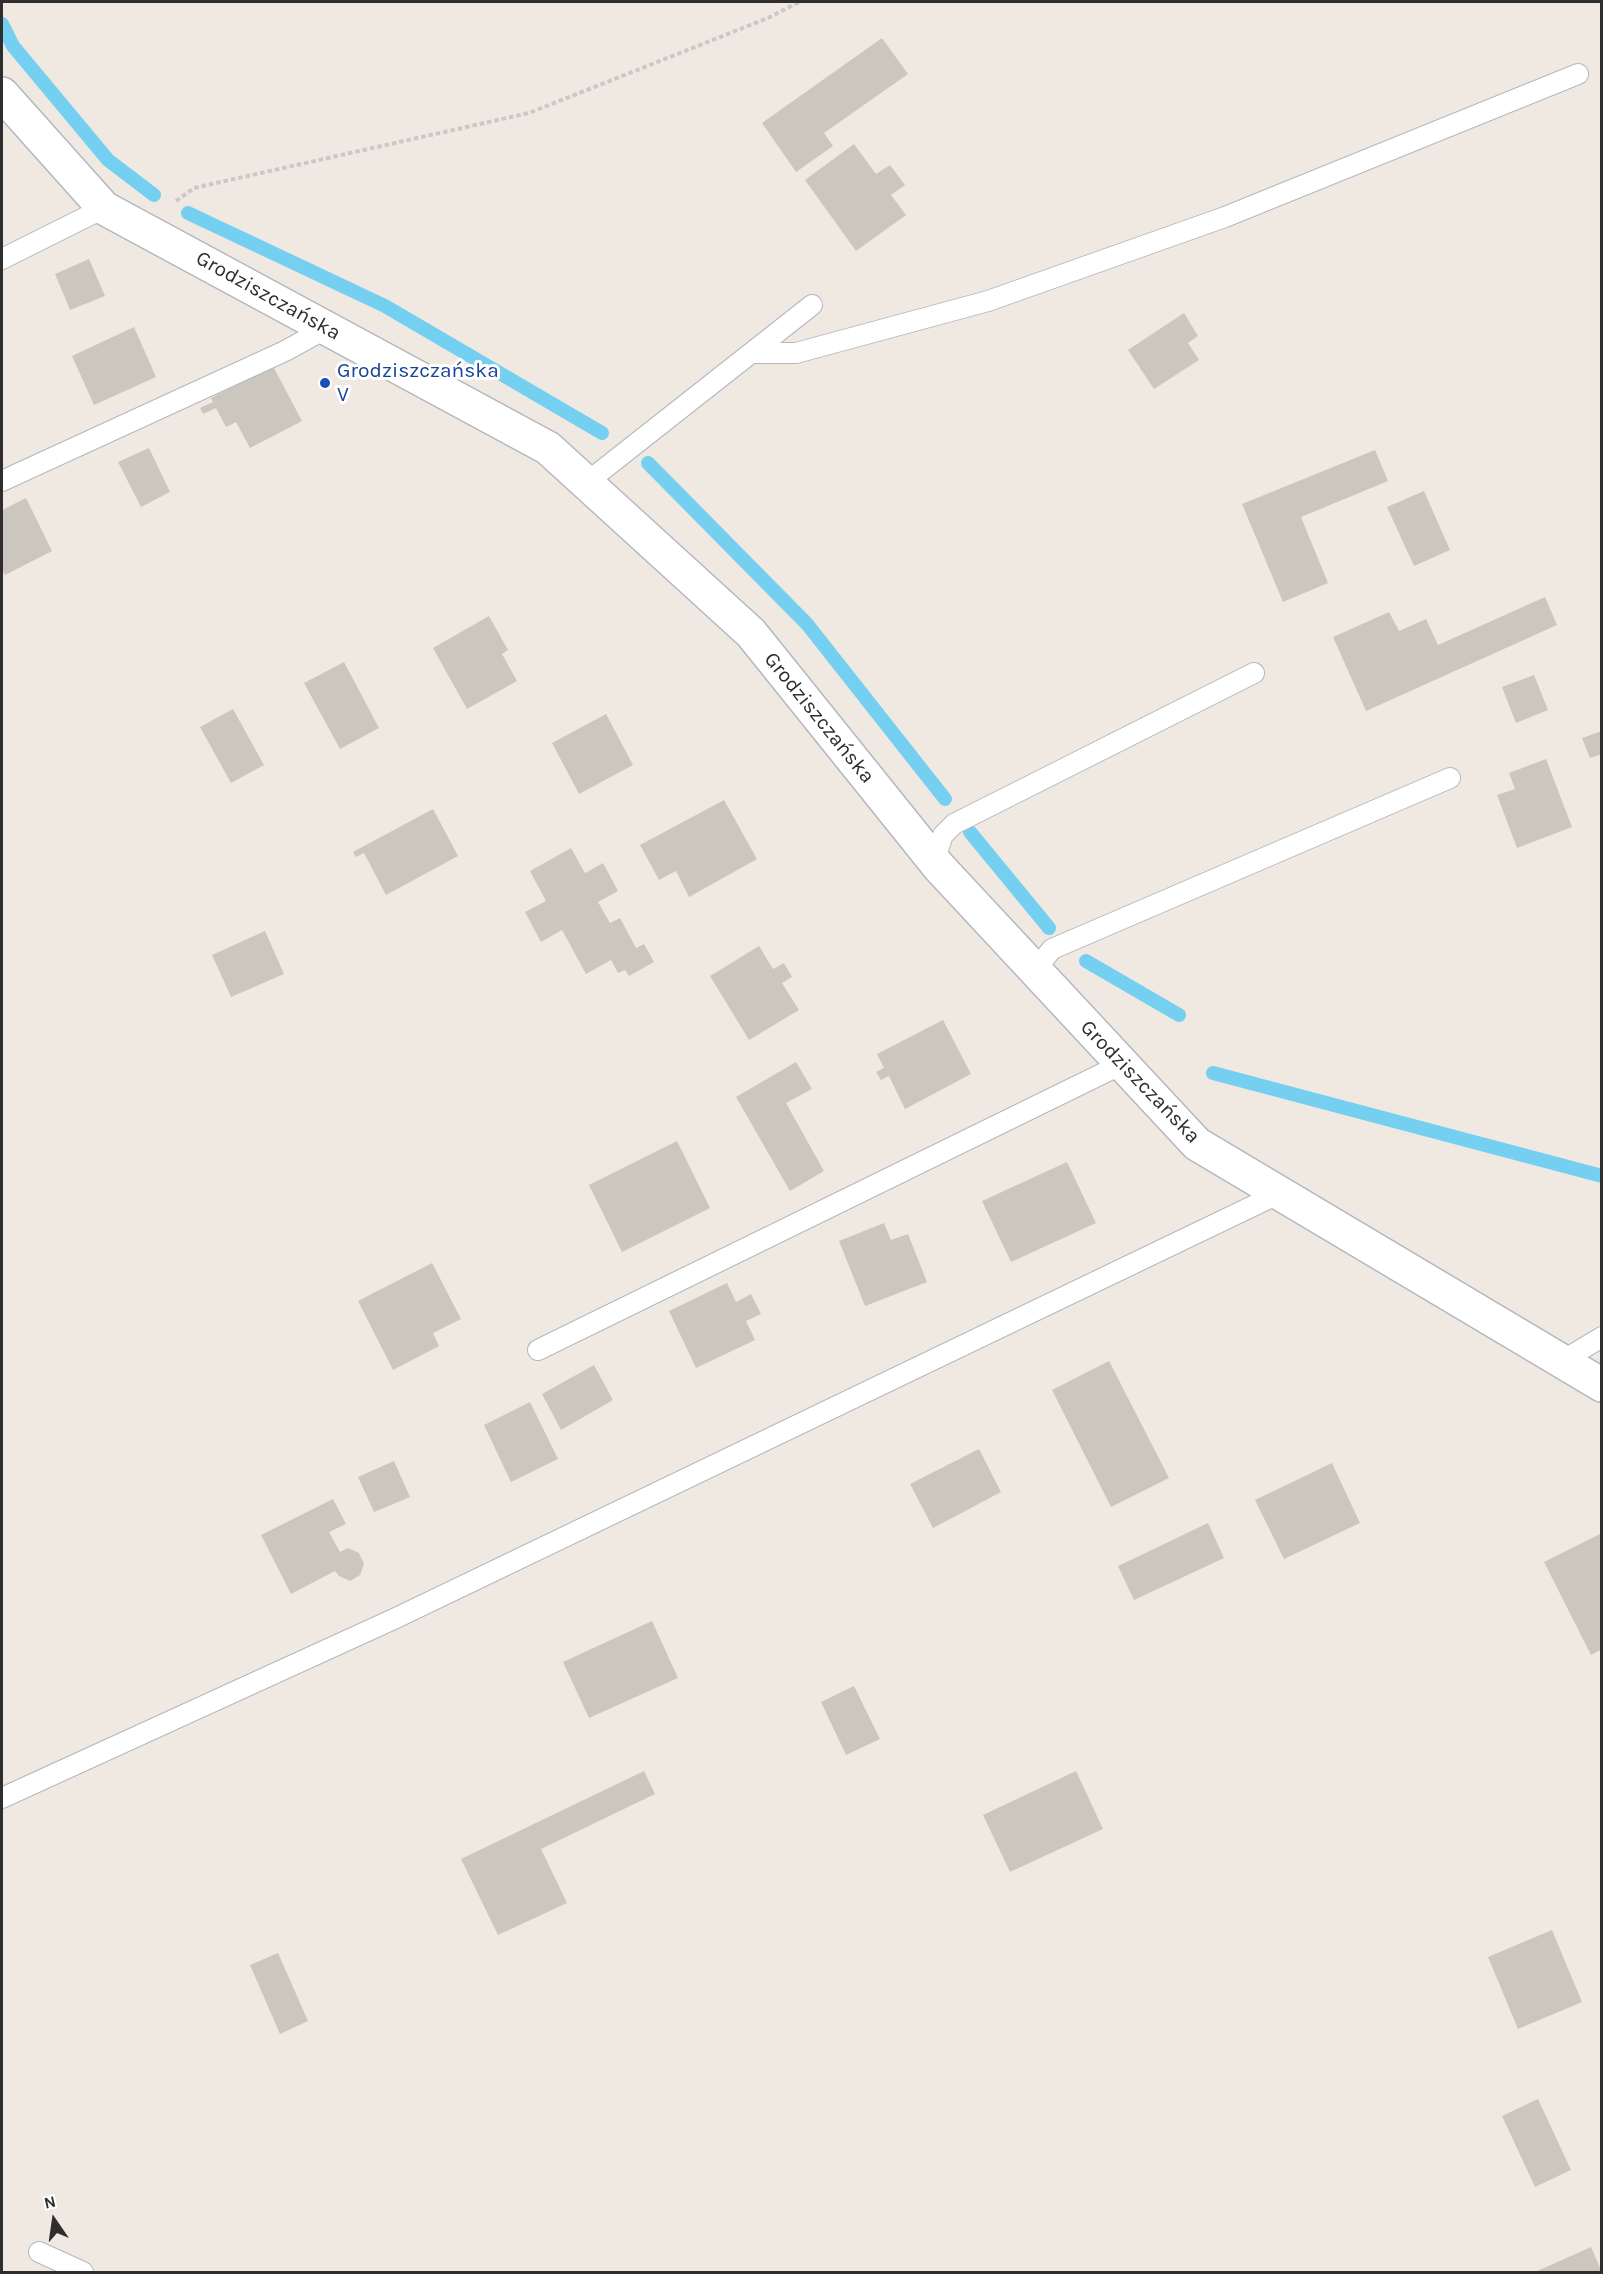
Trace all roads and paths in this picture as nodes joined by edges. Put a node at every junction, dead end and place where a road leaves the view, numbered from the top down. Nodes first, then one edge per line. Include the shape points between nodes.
1 (799, 2) edge
2 (1578, 74) dead end
3 (2, 94) edge
4 (104, 208) junction
5 (142, 227) junction
6 (2, 259) edge
7 (812, 305) dead end
8 (327, 327) junction
9 (751, 353) junction
10 (2, 481) edge
11 (586, 483) junction
12 (1254, 674) dead end
13 (1450, 778) dead end
14 (934, 861) junction
15 (1035, 970) junction
16 (1122, 1064) junction
17 (1280, 1193) junction
18 (1602, 1337) edge
19 (538, 1350) dead end
20 (1562, 1361) junction
21 (1602, 1385) edge
22 (2, 1798) edge
23 (39, 2252) dead end
24 (83, 2272) edge

1 - 5 path via 768,18 529,113 194,188
2 - 9 lane via 1225,217 988,301 796,353
3 - 4 street, Grodziszczańska
4 - 5 street, Grodziszczańska
4 - 6 lane
5 - 8 street, Grodziszczańska
7 - 9 lane
8 - 10 lane via 285,351
8 - 11 street, Grodziszczańska via 548,448
9 - 11 lane
11 - 14 street, Grodziszczańska via 751,633
12 - 14 lane via 954,824 943,835
13 - 15 lane via 1052,949
14 - 15 street, Grodziszczańska
15 - 16 street, Grodziszczańska
16 - 17 street, Grodziszczańska via 1197,1144
16 - 19 lane
17 - 20 street, Grodziszczańska
17 - 22 lane via 406,1613
18 - 20 lane
20 - 21 street, Grodziszczańska
23 - 24 lane

